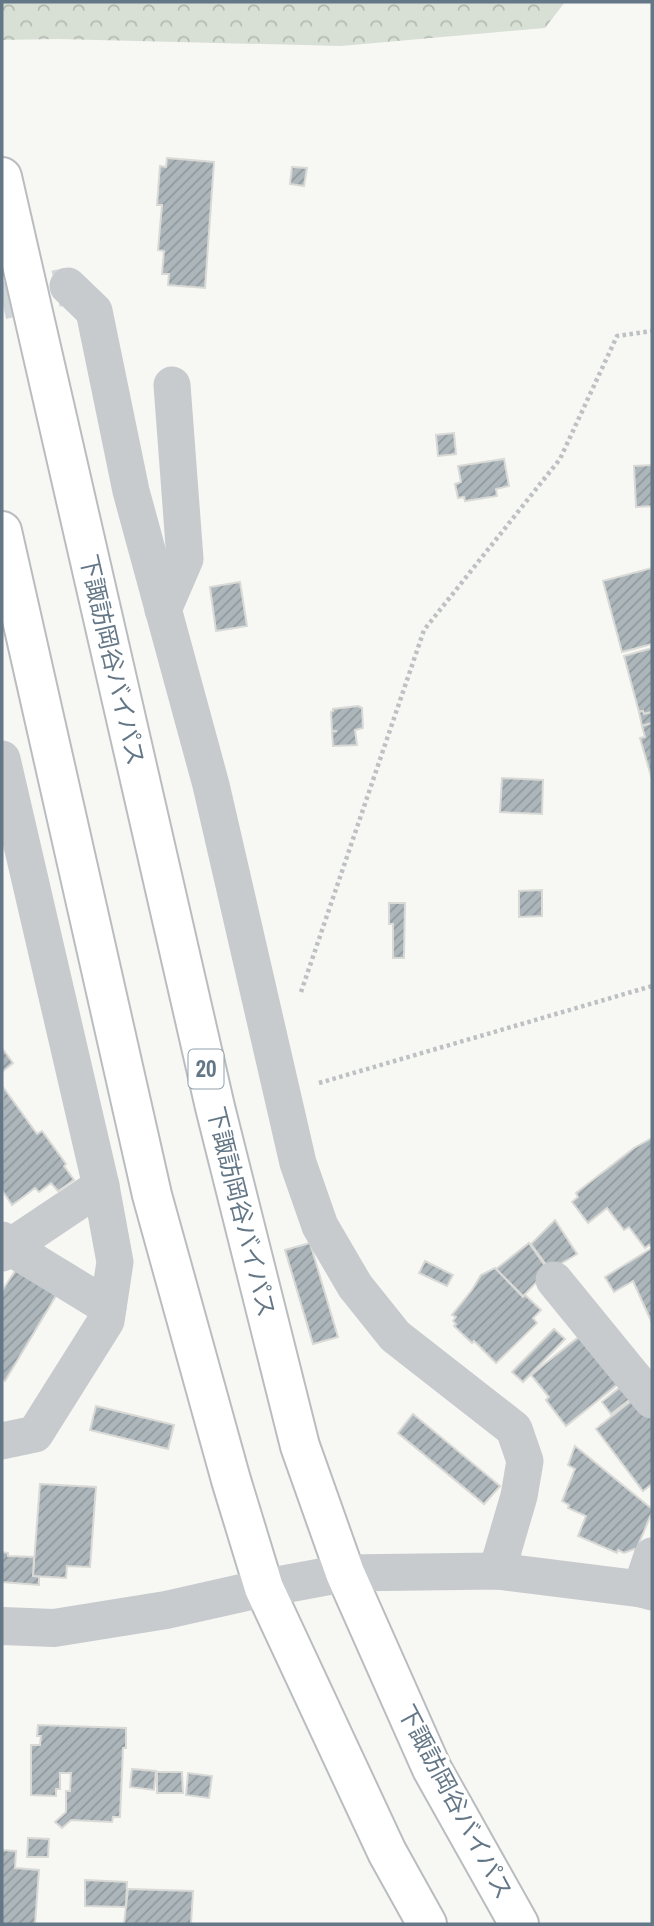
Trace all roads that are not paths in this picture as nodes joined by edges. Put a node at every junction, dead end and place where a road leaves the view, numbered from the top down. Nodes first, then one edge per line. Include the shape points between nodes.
1 (2, 177) edge
2 (68, 286) dead end
3 (172, 385) dead end
4 (2, 531) edge
5 (163, 610) junction
6 (4, 775) edge
7 (101, 1185) junction
8 (4, 1247) edge
9 (554, 1280) dead end
10 (108, 1307) junction
11 (652, 1400) edge
12 (2, 1441) edge
13 (497, 1571) junction
14 (345, 1573) junction
15 (648, 1579) edge
16 (264, 1588) junction
17 (2, 1626) edge
18 (427, 1924) edge
19 (519, 1924) edge

1 - 14 highway, 下諏訪岡谷バイパス / 20 via 218,1120 300,1446
2 - 5 street via 94,311 131,491
3 - 5 street via 185,559
4 - 16 highway via 152,1195
5 - 13 street via 294,1090 298,1163 320,1226 355,1286 395,1336 514,1429 525,1461
6 - 7 street
7 - 8 street
7 - 10 street via 115,1262
8 - 10 street
9 - 11 street
10 - 12 street via 106,1321 35,1434
13 - 14 street
13 - 15 street
14 - 16 street
14 - 19 highway, 下諏訪岡谷バイパス / 20 via 432,1769
16 - 17 street via 54,1628
16 - 18 highway via 387,1852

